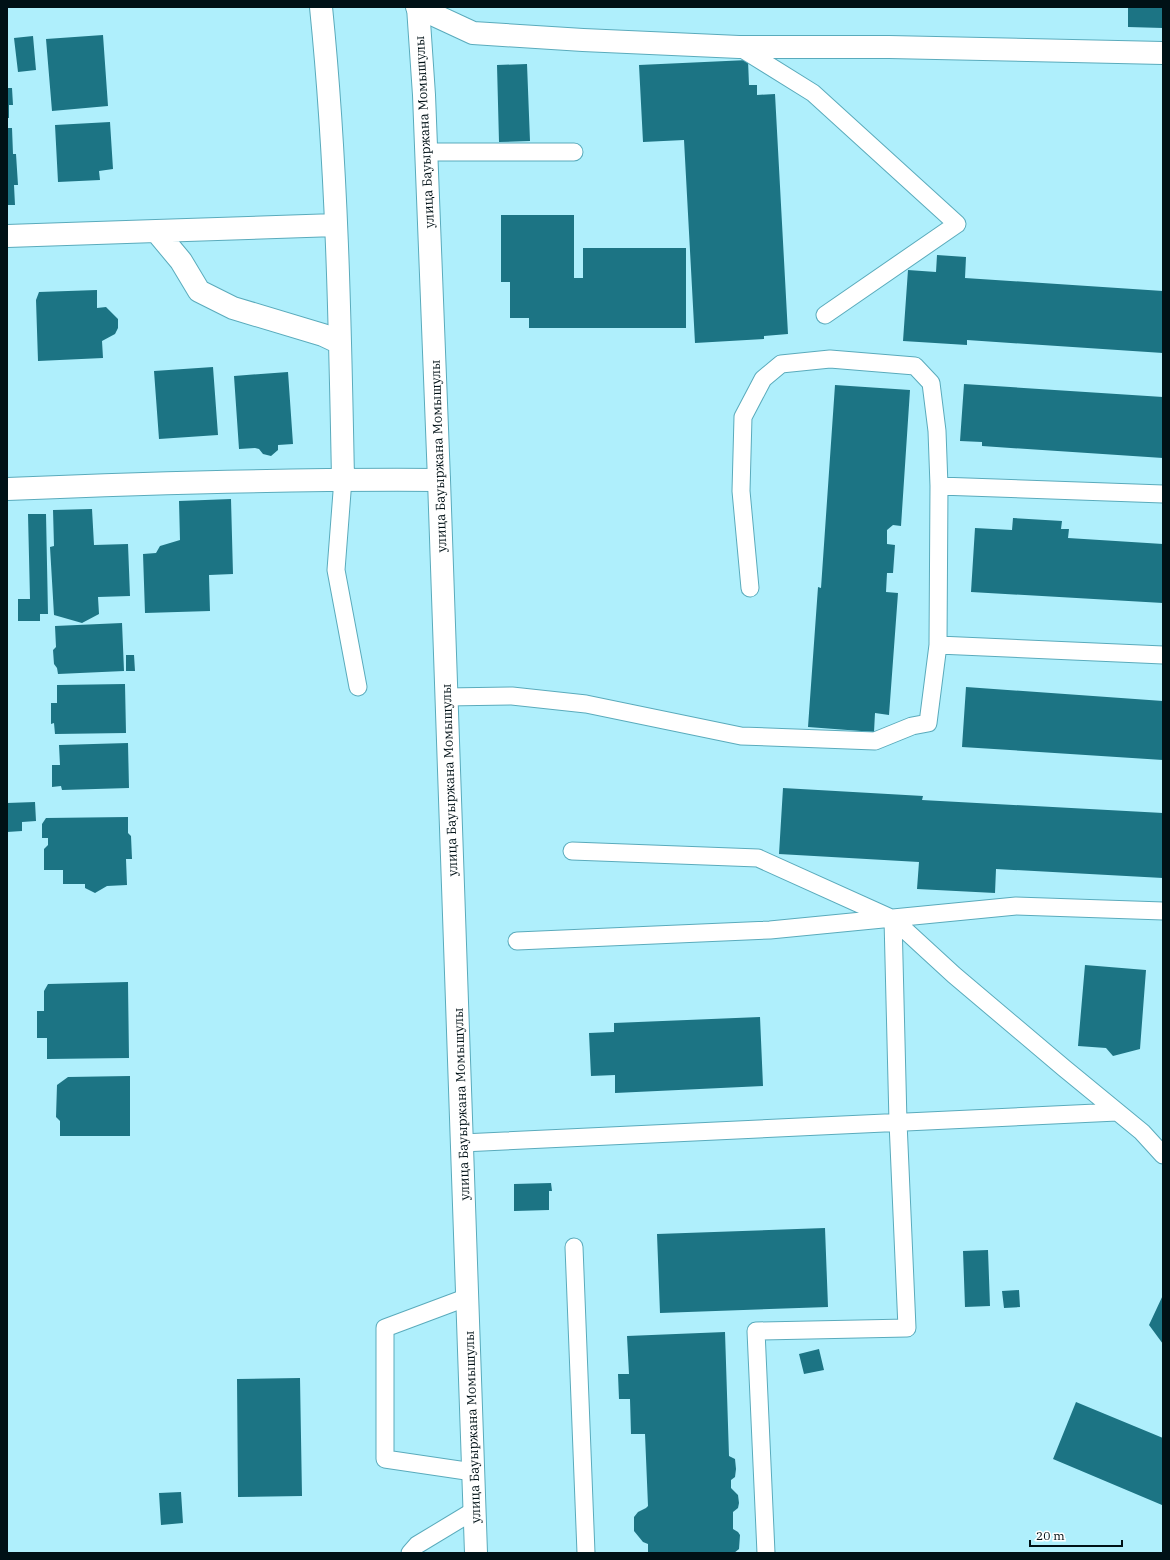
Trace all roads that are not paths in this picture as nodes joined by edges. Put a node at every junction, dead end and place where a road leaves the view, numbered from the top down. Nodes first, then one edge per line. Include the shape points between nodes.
1 (321, 7) edge
2 (417, 7) edge
3 (739, 47) junction
4 (1163, 53) edge
5 (426, 152) junction
6 (574, 152) dead end
7 (336, 225) junction
8 (156, 231) junction
9 (7, 236) edge
10 (825, 315) dead end
11 (340, 343) junction
12 (343, 479) junction
13 (439, 480) junction
14 (939, 486) junction
15 (7, 489) edge
16 (1163, 494) edge
17 (750, 588) dead end
18 (938, 645) junction
19 (1163, 655) edge
20 (358, 687) dead end
21 (446, 697) junction
22 (572, 851) dead end
23 (1163, 911) edge
24 (893, 919) junction
25 (517, 941) dead end
26 (1117, 1112) junction
27 (898, 1122) junction
28 (462, 1143) junction
29 (1163, 1156) edge
30 (574, 1247) dead end
31 (468, 1297) junction
32 (474, 1472) junction
33 (475, 1510) junction
34 (410, 1553) edge
35 (476, 1553) edge
36 (586, 1553) edge
37 (766, 1553) edge

1 - 7 street
2 - 3 street via 474,33
2 - 5 street, улица Бауыржана Момышулы
3 - 4 street via 889,47
3 - 10 lane via 813,93 957,224
5 - 6 lane
5 - 13 street, улица Бауыржана Момышулы
7 - 8 street
7 - 11 street
8 - 9 street
8 - 11 street via 181,261 198,290 233,308 322,335
11 - 12 street
12 - 13 street
12 - 15 street
12 - 20 lane via 336,570
13 - 21 street, улица Бауыржана Момышулы
14 - 16 lane
14 - 17 lane via 937,430 931,383 915,366 830,360 781,364 763,379 743,417 741,491
14 - 18 lane
18 - 19 lane
18 - 21 lane via 928,723 912,726 875,741 741,736 586,704 512,696
21 - 28 street, улица Бауыржана Момышулы
22 - 24 lane via 758,858
23 - 24 lane via 1016,906
24 - 25 lane via 770,930
24 - 26 lane via 960,980
24 - 27 lane
26 - 27 lane
26 - 29 lane via 1142,1132
27 - 28 lane
27 - 37 lane via 907,1328 756,1331
28 - 31 street, улица Бауыржана Момышулы
30 - 36 lane
31 - 32 street, улица Бауыржана Момышулы
31 - 32 lane via 385,1328 385,1459
32 - 33 street, улица Бауыржана Момышулы
33 - 34 lane via 417,1545
33 - 35 street, улица Бауыржана Момышулы

